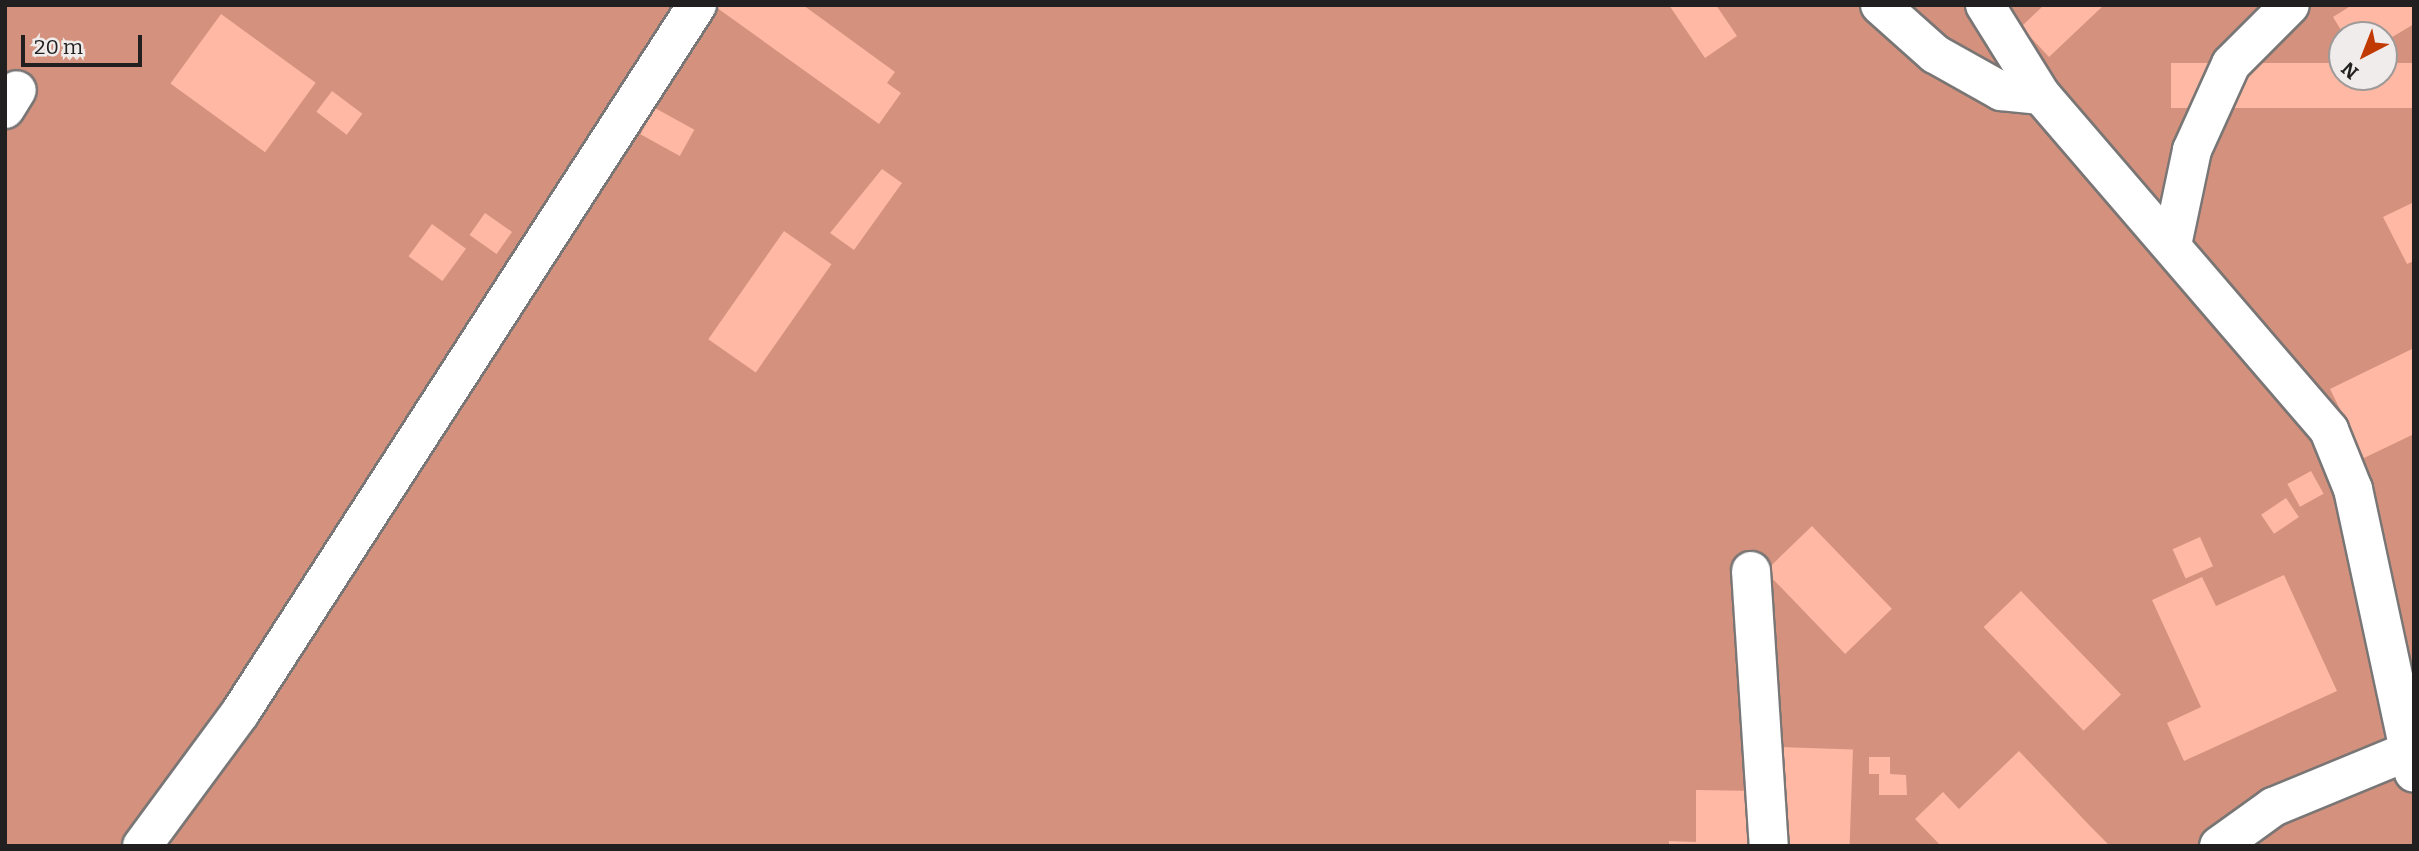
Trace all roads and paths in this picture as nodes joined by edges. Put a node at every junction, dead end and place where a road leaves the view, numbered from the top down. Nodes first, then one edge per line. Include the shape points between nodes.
1 (697, 5) edge
2 (1880, 5) edge
3 (1985, 5) edge
4 (2290, 5) edge
5 (2041, 96) junction
6 (2172, 244) junction
7 (1751, 571) dead end
8 (2412, 762) edge
9 (142, 846) edge
10 (1769, 846) edge
11 (2219, 846) edge

1 - 9 street via 240,712
2 - 5 street via 1935,54 2001,91
3 - 5 street
4 - 6 street via 2231,64 2192,150
5 - 6 street
6 - 8 street via 2329,430 2353,489
7 - 10 street
8 - 11 street via 2273,807

